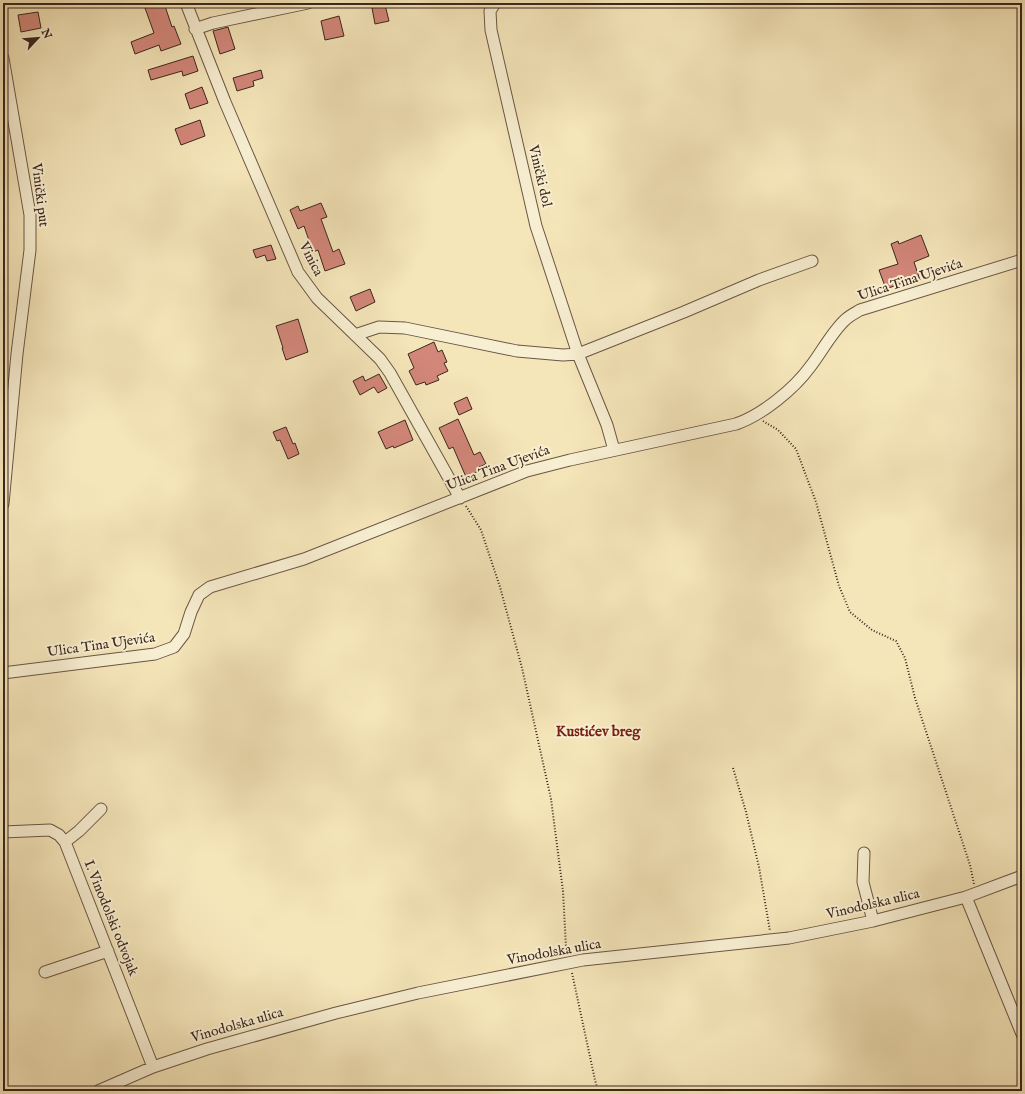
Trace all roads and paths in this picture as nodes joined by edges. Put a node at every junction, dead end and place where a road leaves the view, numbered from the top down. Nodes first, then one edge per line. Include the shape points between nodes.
1 (186, 3) edge
2 (308, 3) edge
3 (495, 3) edge
4 (195, 29) junction
5 (3, 58) edge
6 (1022, 260) edge
7 (812, 261) dead end
8 (355, 335) junction
9 (578, 354) junction
10 (754, 415) junction
11 (614, 450) junction
12 (460, 498) junction
13 (3, 504) edge
14 (3, 673) edge
15 (732, 768) dead end
16 (101, 809) dead end
17 (3, 832) edge
18 (65, 842) junction
19 (864, 853) dead end
20 (1022, 876) edge
21 (971, 895) junction
22 (873, 921) junction
23 (772, 940) junction
24 (108, 951) junction
25 (570, 962) junction
26 (44, 972) dead end
27 (1022, 1034) edge
28 (153, 1067) junction
29 (98, 1091) edge
30 (598, 1091) edge

1 - 4 street, Vinica
2 - 4 street
3 - 9 street, Vinički dol via 490,11 491,30 536,226
4 - 8 street, Vinica via 298,272 316,298
5 - 13 street, Vinički put via 30,215 30,250
6 - 10 street, Ulica Tina Ujevića via 860,310 845,320 795,384
7 - 9 street
8 - 9 street via 379,327 405,328 517,351
8 - 12 street, Vinica via 380,359 390,373
9 - 11 street, Vinički dol via 607,425
10 - 11 street, Ulica Tina Ujevića via 736,424
10 - 21 path via 778,430 796,449 816,502 839,586 850,612 872,630 896,641 905,658 915,698 970,865
11 - 12 street, Ulica Tina Ujevića via 527,471
12 - 14 street, Ulica Tina Ujevića via 304,559 210,587 199,595 184,634 174,648 156,654
12 - 25 path via 481,530 522,668 550,799 563,891 566,947
15 - 23 path via 759,867
16 - 18 street via 79,832
17 - 18 street via 50,830
18 - 24 street, I. Vinodolski odvojak
19 - 22 street via 863,882
20 - 21 street, Vinodolska ulica
21 - 22 street, Vinodolska ulica
21 - 27 street
22 - 23 street, Vinodolska ulica
23 - 25 street, Vinodolska ulica
24 - 26 street
24 - 28 street, I. Vinodolski odvojak
25 - 28 street, Vinodolska ulica via 418,993 336,1013
25 - 30 path
28 - 29 street, Vinodolska ulica

